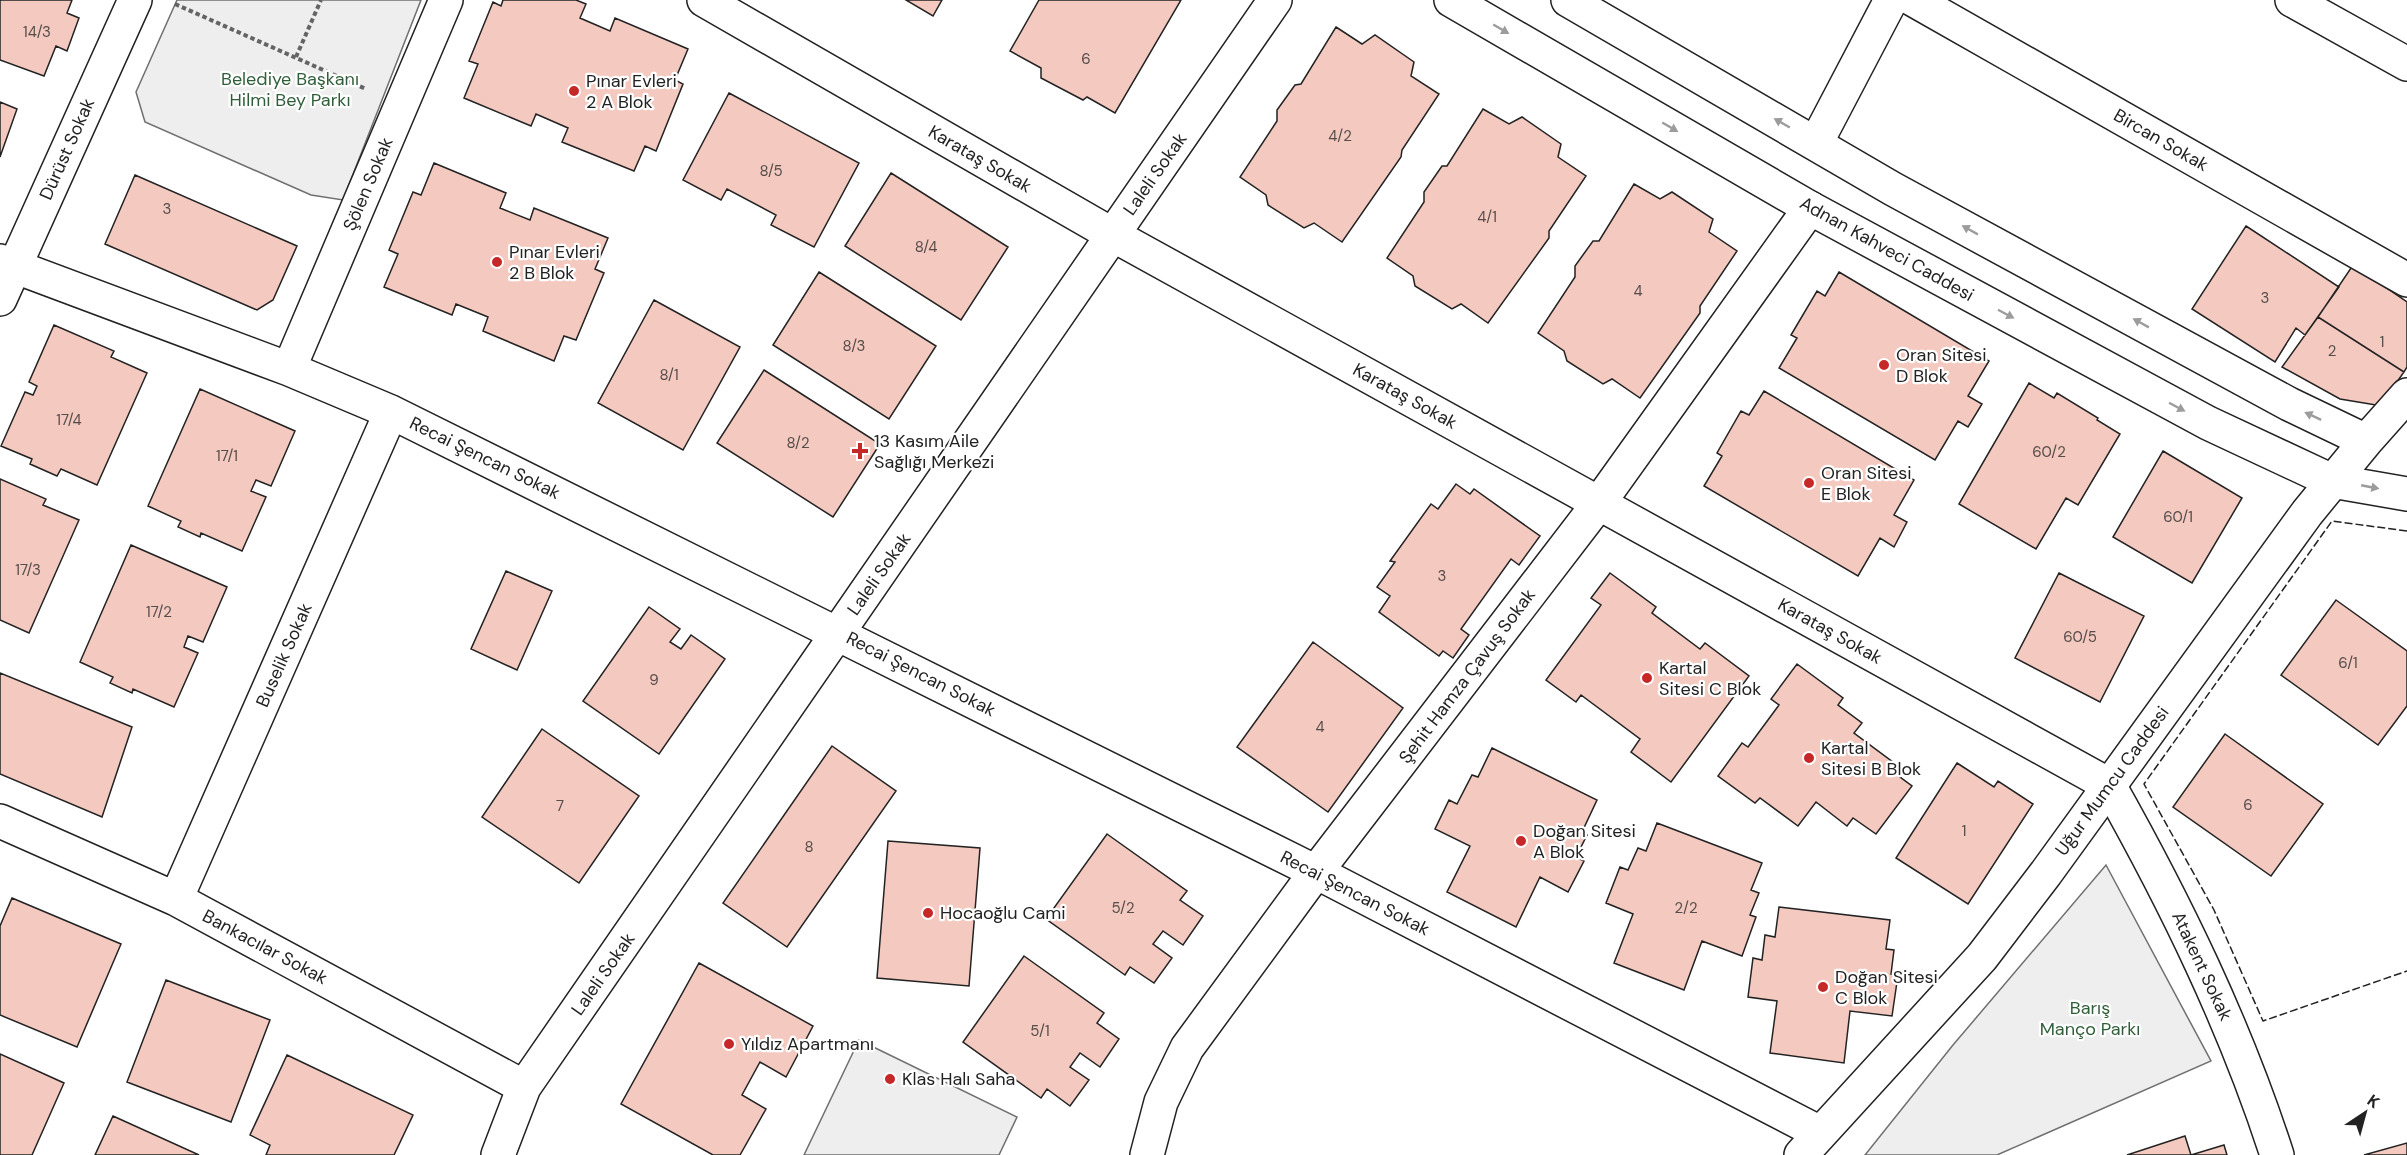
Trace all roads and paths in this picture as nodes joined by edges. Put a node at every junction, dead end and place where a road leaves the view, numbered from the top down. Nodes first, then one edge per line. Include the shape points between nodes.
1 (135, 0) edge
2 (321, 0) edge
3 (446, 0) edge
4 (704, 0) edge
5 (1275, 0) edge
6 (1451, 0) edge
7 (1568, 0) edge
8 (1891, 0) edge
9 (1914, 0) edge
10 (2292, 0) edge
11 (175, 4) dead end
12 (296, 57) junction
13 (2407, 64) edge
14 (373, 92) dead end
15 (1816, 142) junction
16 (1810, 208) junction
17 (1113, 235) junction
18 (7, 264) edge
19 (2407, 280) edge
20 (0, 299) edge
21 (289, 369) junction
22 (2407, 395) edge
23 (391, 411) junction
24 (2366, 441) junction
25 (2332, 481) junction
26 (2407, 494) edge
27 (1599, 503) junction
28 (838, 633) junction
29 (2109, 785) junction
30 (0, 821) edge
31 (1316, 872) junction
32 (176, 899) junction
33 (524, 1087) junction
34 (1811, 1144) edge
35 (498, 1155) edge
36 (1147, 1155) edge
37 (2277, 1155) edge

1 - 18 street, Dürüst Sokak
2 - 12 path
3 - 21 street, Şölen Sokak
4 - 17 street, Karataş Sokak
5 - 17 street, Laleli Sokak
6 -> 16 street, Adnan Kahveci Caddesi
15 -> 7 street
8 - 15 street
9 - 19 street, Bircan Sokak
10 - 13 street
11 - 12 path
12 - 14 path
24 -> 15 street via 2289,404 1893,189
16 -> 25 street, Adnan Kahveci Caddesi via 2208,423
16 - 27 street, Şehit Hamza Çavuş Sokak
17 - 27 street, Karataş Sokak
17 - 28 street, Laleli Sokak
18 - 20 street, Dürüst Sokak
18 - 21 street, Recai Şencan Sokak
21 - 23 street, Recai Şencan Sokak
22 - 24 street, Uğur Mumcu Caddesi
23 - 28 street, Recai Şencan Sokak
23 - 32 street, Buselik Sokak
24 - 25 street, Uğur Mumcu Caddesi
25 -> 26 street, Adnan Kahveci Caddesi
25 - 29 street, Uğur Mumcu Caddesi
27 - 29 street, Karataş Sokak
27 - 31 street, Şehit Hamza Çavuş Sokak
28 - 31 street, Recai Şencan Sokak
28 - 33 street, Laleli Sokak
29 - 34 street, Uğur Mumcu Caddesi via 1982,957
29 - 37 street, Atakent Sokak via 2184,923 2258,1094
30 - 32 street, Bankacılar Sokak
31 - 34 street, Recai Şencan Sokak
31 - 36 street, Şehit Hamza Çavuş Sokak via 1187,1048 1161,1102
32 - 33 street, Bankacılar Sokak
33 - 35 street, Laleli Sokak

